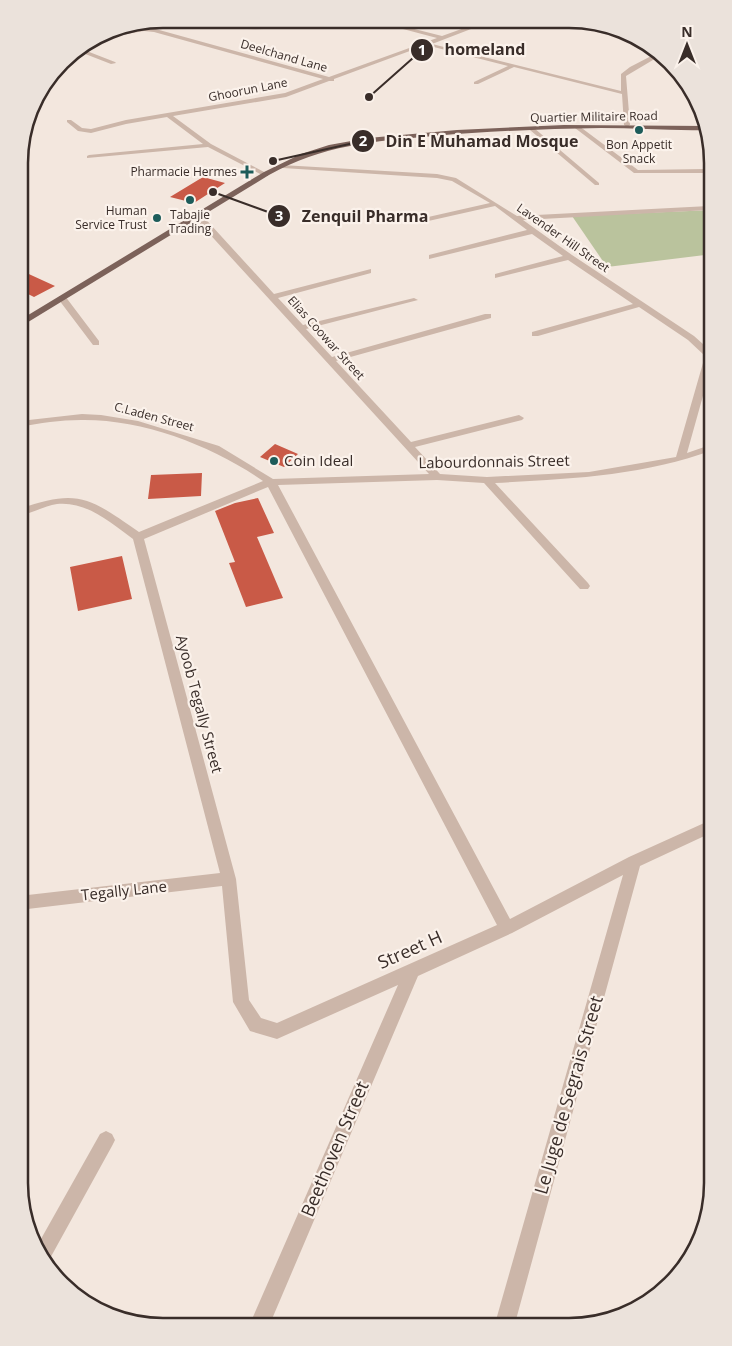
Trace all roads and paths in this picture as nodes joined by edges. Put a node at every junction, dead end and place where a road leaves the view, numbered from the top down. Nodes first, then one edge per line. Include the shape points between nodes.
1 (252, 28) edge
2 (268, 28) edge
3 (404, 28) edge
4 (469, 28) edge
5 (144, 29) edge
6 (443, 38) junction
7 (427, 44) junction
8 (85, 52) edge
9 (653, 57) edge
10 (113, 63) dead end
11 (512, 66) junction
12 (332, 80) junction
13 (476, 83) dead end
14 (624, 93) junction
15 (168, 116) junction
16 (70, 121) dead end
17 (627, 126) junction
18 (578, 127) junction
19 (700, 128) edge
20 (532, 129) junction
21 (209, 144) junction
22 (88, 156) dead end
23 (283, 166) junction
24 (704, 171) edge
25 (266, 175) junction
26 (597, 184) dead end
27 (496, 204) junction
28 (704, 208) edge
29 (198, 215) junction
30 (515, 218) junction
31 (418, 222) dead end
32 (533, 231) junction
33 (432, 257) dead end
34 (569, 257) junction
35 (368, 271) dead end
36 (498, 276) dead end
37 (272, 297) junction
38 (62, 298) junction
39 (414, 300) dead end
40 (641, 304) junction
41 (488, 316) dead end
42 (27, 320) edge
43 (301, 328) junction
44 (536, 334) dead end
45 (96, 343) dead end
46 (704, 350) edge
47 (330, 360) junction
48 (704, 376) edge
49 (519, 418) dead end
50 (27, 423) edge
51 (408, 446) junction
52 (704, 450) edge
53 (680, 459) junction
54 (437, 477) junction
55 (487, 480) junction
56 (271, 482) junction
57 (27, 512) edge
58 (138, 536) junction
59 (584, 586) dead end
60 (704, 830) edge
61 (634, 862) junction
62 (229, 879) junction
63 (27, 902) edge
64 (507, 928) junction
65 (412, 971) junction
66 (106, 1140) dead end
67 (45, 1250) edge
68 (262, 1318) edge
69 (507, 1318) edge

1 - 2 street
3 - 6 street
4 - 6 street, Ghoorun Lane
5 - 12 street, Deelchand Lane
6 - 7 street, Ghoorun Lane
7 - 11 street
7 - 12 street, Ghoorun Lane
8 - 10 street
9 - 14 street via 623,75
11 - 13 street
11 - 14 street
12 - 15 street, Ghoorun Lane via 274,98
14 - 17 street
15 - 16 street, Ghoorun Lane via 91,131 80,130
15 - 21 street
17 - 18 main road, Quartier Militaire Road
17 - 19 main road, Quartier Militaire Road
18 - 20 main road, Quartier Militaire Road
18 - 24 street via 636,172
20 - 23 main road, Quartier Militaire Road via 452,132 358,142 316,151
20 - 26 street
21 - 22 street
21 - 25 street
23 - 25 main road, Quartier Militaire Road
23 - 27 street, Lavender Hill Street via 445,177
25 - 29 main road, Quartier Militaire Road
27 - 30 street, Lavender Hill Street
27 - 31 street
28 - 30 street
29 - 37 street, Elias Coowar Street
29 - 38 main road, Quartier Militaire Road
30 - 32 street, Lavender Hill Street
32 - 33 street
32 - 34 street, Lavender Hill Street
34 - 36 street
34 - 40 street, Lavender Hill Street
35 - 37 street
37 - 43 street, Elias Coowar Street
38 - 42 main road, Quartier Militaire Road
38 - 45 street
39 - 43 street
40 - 44 street
40 - 46 street, Lavender Hill Street
41 - 47 street
43 - 47 street, Elias Coowar Street
47 - 51 street, Elias Coowar Street
48 - 53 street, Lavender Hill Street
49 - 51 street
50 - 56 street, C.Laden Street via 77,416 109,417 142,424 210,446 236,458
51 - 54 street, Elias Coowar Street
52 - 53 street, Labourdonnais Street
53 - 55 street, Labourdonnais Street via 588,475
54 - 55 street, Labourdonnais Street
54 - 56 street, Labourdonnais Street
55 - 59 street
56 - 58 street
56 - 64 street
57 - 58 street via 58,501 73,501 91,506
58 - 62 street, Ayoob Tegally Street
60 - 61 street, Street H
61 - 64 street, Street H
61 - 69 street, Le Juge de Segrais Street
62 - 63 street, Tegally Lane
62 - 65 street, Street H via 240,1002 256,1025 277,1031
64 - 65 street, Street H
65 - 68 street, Beethoven Street
66 - 67 street

